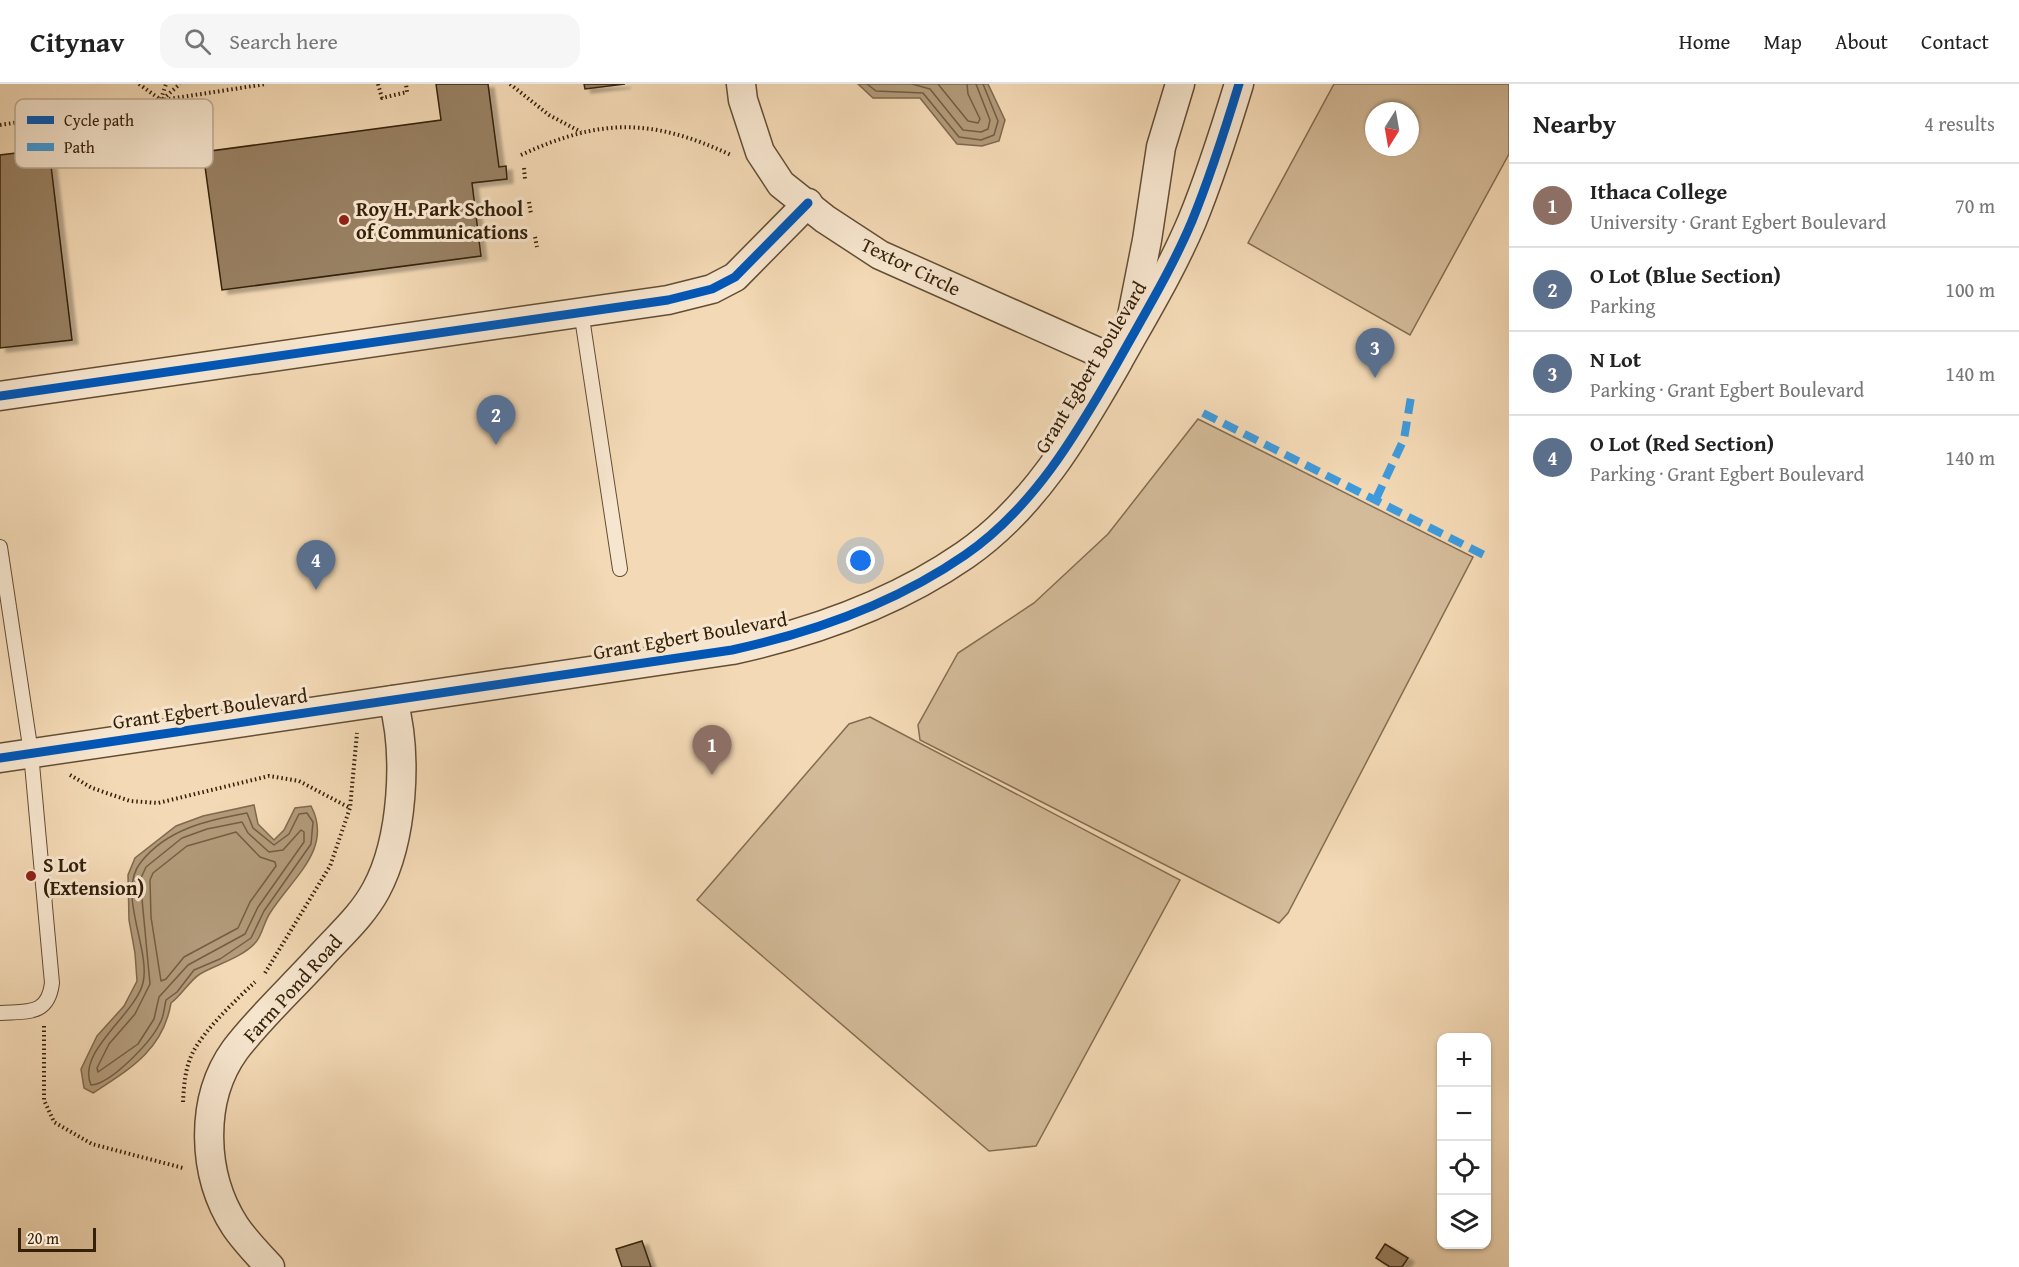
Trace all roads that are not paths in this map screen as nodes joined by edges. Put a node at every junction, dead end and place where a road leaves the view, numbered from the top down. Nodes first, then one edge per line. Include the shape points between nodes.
1 (741, 84) edge
2 (1179, 84) edge
3 (1239, 84) edge
4 (808, 203) junction
5 (581, 311) junction
6 (1118, 361) junction
7 (0, 396) edge
8 (0, 547) edge
9 (620, 569) dead end
10 (393, 700) junction
11 (40, 752) junction
12 (0, 758) edge
13 (0, 1013) edge
14 (270, 1267) edge

1 - 4 street, Textor Circle via 760,152 781,184
2 - 6 street, Grant Egbert Boulevard via 1161,147 1134,306
3 - 6 street, Grant Egbert Boulevard via 1191,222
4 - 5 street via 735,277 712,289 668,300
4 - 6 street, Textor Circle via 825,219 880,255
5 - 7 street
5 - 9 lane
6 - 10 street, Grant Egbert Boulevard via 1070,444 1004,521 966,554 894,597 788,638 732,650
8 - 11 lane
10 - 11 street, Grant Egbert Boulevard
10 - 14 street, Farm Pond Road via 401,745 397,814 389,858 376,890 357,918 236,1050 214,1097 210,1156 219,1196 234,1224
11 - 12 street, Grant Egbert Boulevard
11 - 13 lane via 51,994 45,1005 32,1010

